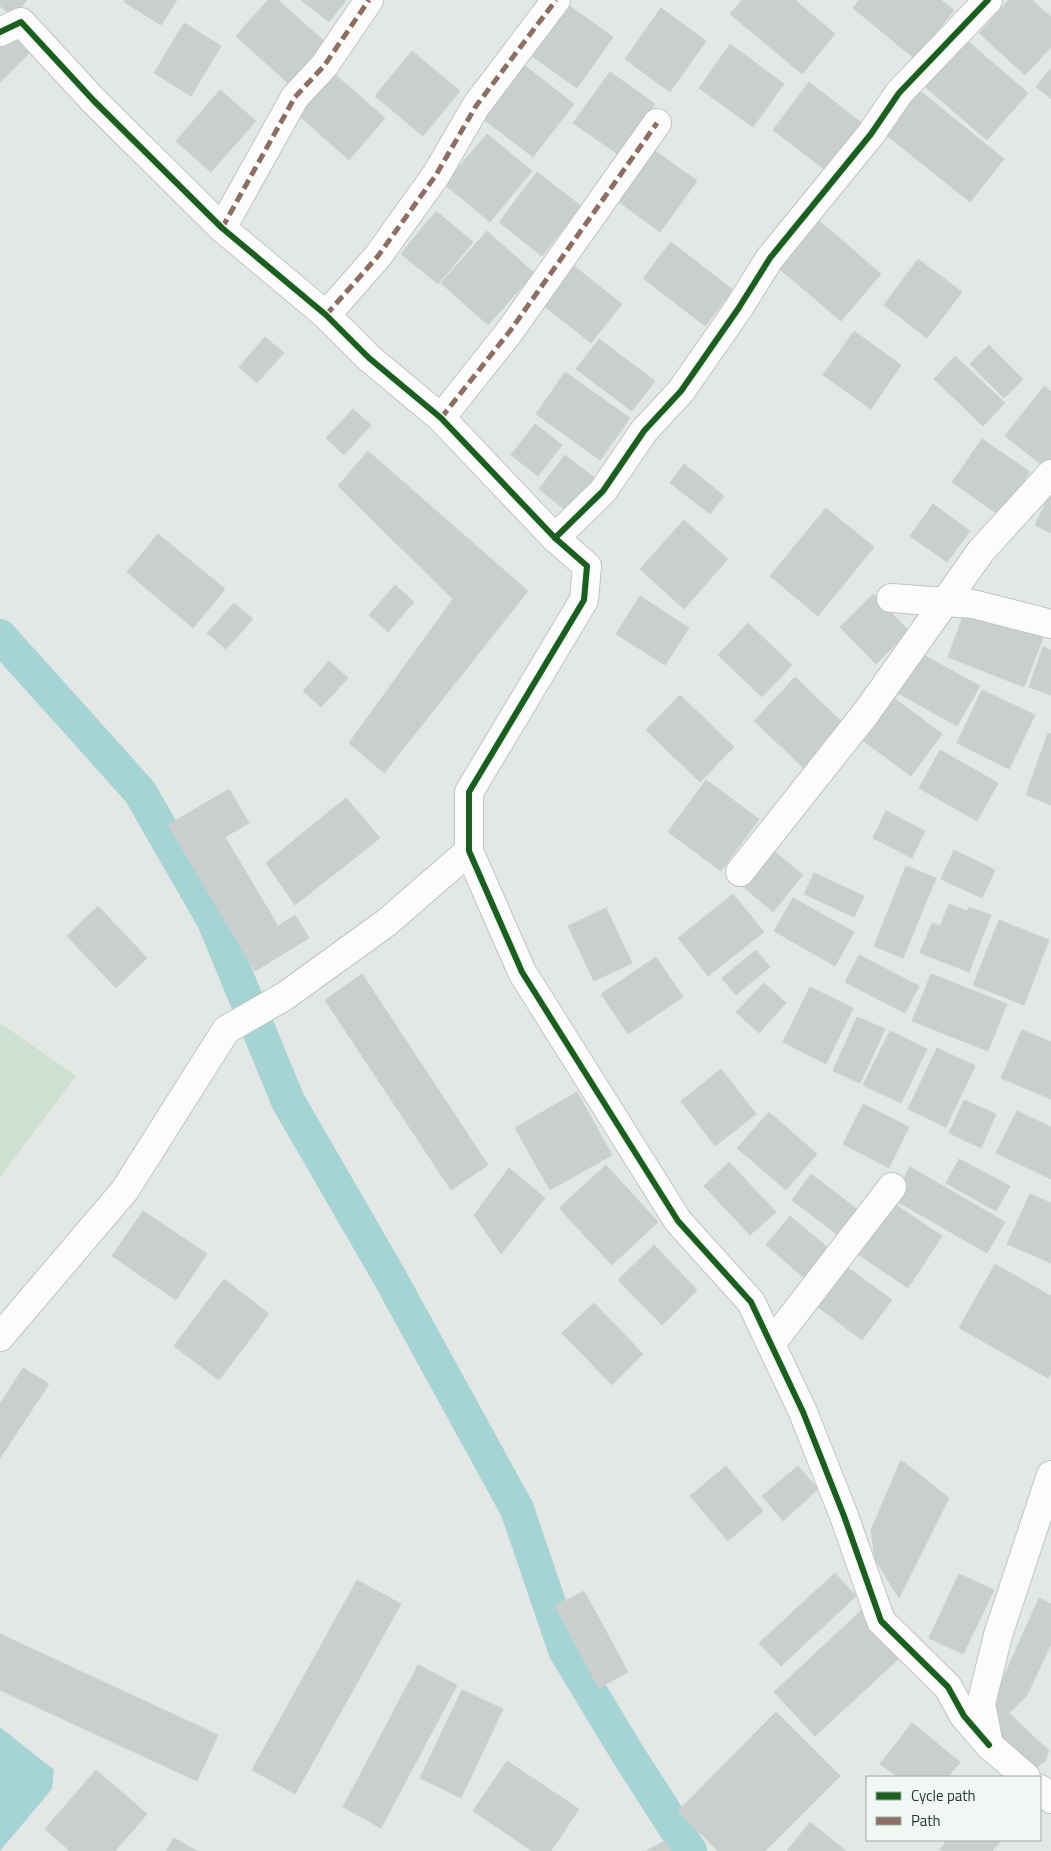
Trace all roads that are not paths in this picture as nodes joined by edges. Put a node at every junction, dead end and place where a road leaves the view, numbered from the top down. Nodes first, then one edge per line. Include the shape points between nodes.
1 (369, 0) edge
2 (556, 0) edge
3 (988, 0) edge
4 (0, 32) edge
5 (657, 123) dead end
6 (222, 228) junction
7 (326, 314) junction
8 (441, 418) junction
9 (1051, 474) edge
10 (555, 538) junction
11 (891, 598) dead end
12 (946, 602) junction
13 (1051, 624) edge
14 (469, 851) junction
15 (740, 872) dead end
16 (892, 1186) dead end
17 (0, 1337) edge
18 (771, 1344) junction
19 (1051, 1475) edge
20 (990, 1744) junction
21 (1025, 1776) edge
22 (1041, 1790) edge
23 (1051, 1799) edge

1 - 6 street via 324,66 295,97
2 - 7 street via 476,106 436,175 378,256
3 - 10 street via 899,93 871,134 770,258 681,391 644,431 603,491
4 - 6 street via 21,22 75,81
5 - 8 street via 510,331
6 - 7 street
7 - 8 street via 369,358
8 - 10 street
9 - 12 street via 981,551
10 - 14 street via 587,566 584,600 469,792
11 - 12 street
12 - 13 street via 973,604
12 - 15 street via 866,712
14 - 17 street via 386,923 286,996 226,1030 125,1190
14 - 18 street via 522,972 678,1221 751,1302
16 - 18 street
18 - 20 street via 844,1516 881,1621 948,1687 964,1716
19 - 20 street via 1000,1626 983,1694 981,1704
20 - 21 street
22 - 23 street

